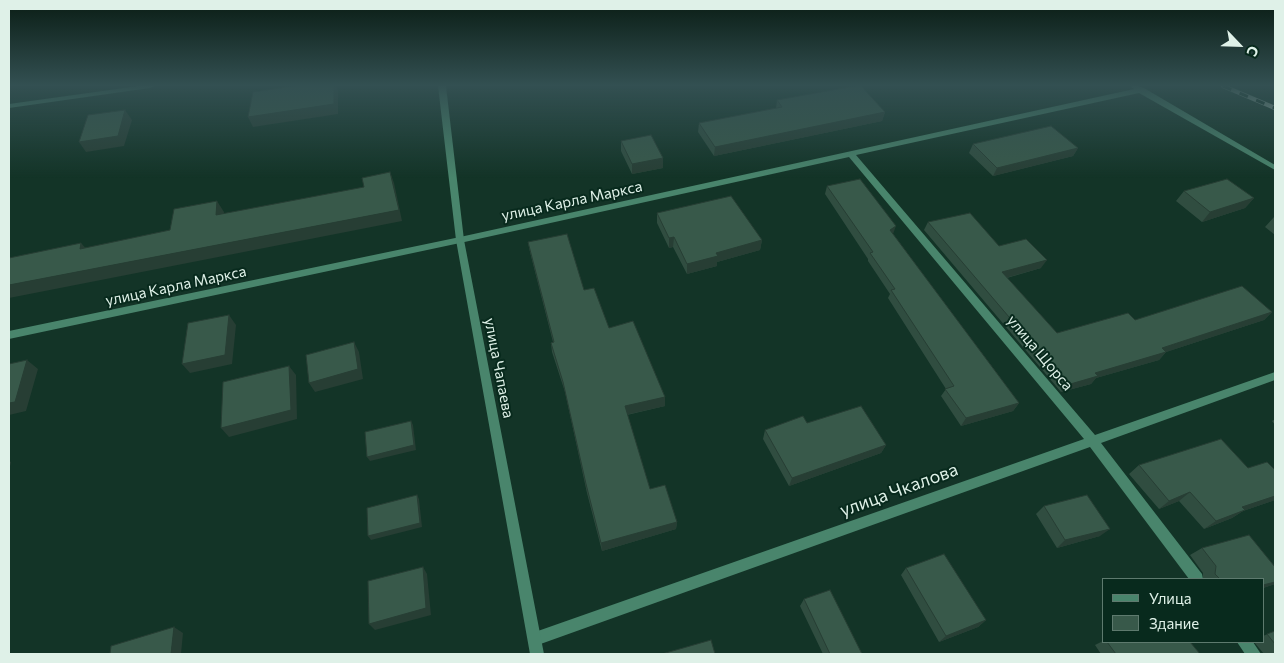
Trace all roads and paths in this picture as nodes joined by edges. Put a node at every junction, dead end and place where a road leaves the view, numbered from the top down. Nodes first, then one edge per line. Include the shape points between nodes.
1 (446, 117) edge
2 (1019, 117) edge
3 (1187, 117) edge
4 (851, 154) junction
5 (1275, 168) edge
6 (460, 240) junction
7 (9, 335) edge
8 (1275, 376) edge
9 (1092, 440) junction
10 (1196, 578) edge
11 (535, 639) junction
12 (1245, 643) edge
13 (537, 654) edge
14 (1254, 654) edge

1 - 6 street, улица Чапаева
2 - 4 street, улица Карла Маркса
3 - 5 street
4 - 6 street, улица Карла Маркса
4 - 9 street, улица Щорса
6 - 7 street, улица Карла Маркса
6 - 11 street, улица Чапаева
8 - 9 street, улица Чкалова
9 - 10 street, улица Щорса
9 - 11 street, улица Чкалова
11 - 13 street, улица Чапаева
12 - 14 street

